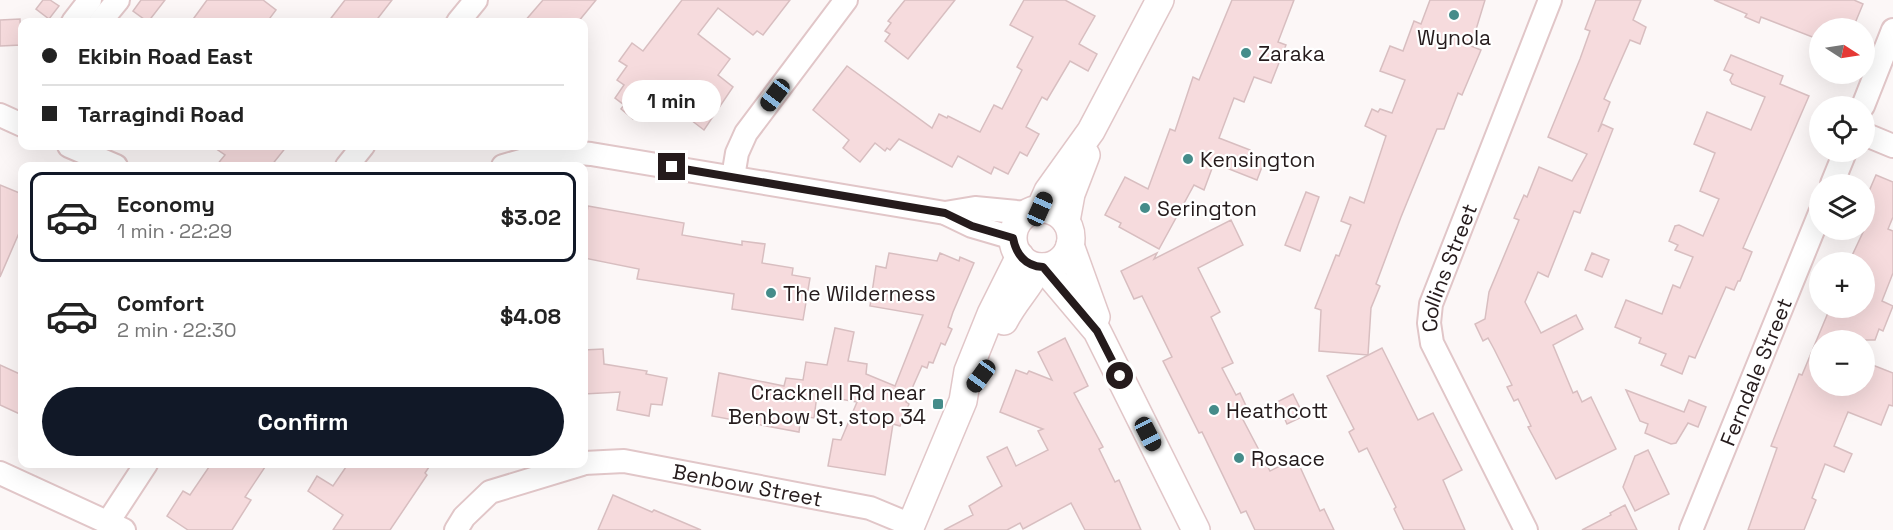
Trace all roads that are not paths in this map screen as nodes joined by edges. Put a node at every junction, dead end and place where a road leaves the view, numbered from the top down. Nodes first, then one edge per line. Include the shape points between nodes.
1 (90, 0) edge
2 (118, 0) edge
3 (476, 0) edge
4 (846, 0) edge
5 (1160, 0) edge
6 (1550, 0) edge
7 (76, 18) edge
8 (103, 18) edge
9 (461, 18) edge
10 (1893, 30) edge
11 (1867, 96) edge
12 (1091, 131) junction
13 (1875, 139) edge
14 (1893, 146) edge
15 (78, 150) edge
16 (360, 150) edge
17 (107, 162) edge
18 (350, 162) edge
19 (515, 162) edge
20 (733, 177) junction
21 (1034, 211) junction
22 (945, 213) junction
23 (1068, 233) junction
24 (1809, 240) edge
25 (1029, 257) junction
26 (1097, 331) junction
27 (588, 463) edge
28 (144, 468) edge
29 (567, 468) edge
30 (0, 473) edge
31 (116, 526) edge
32 (910, 527) edge
33 (456, 530) edge
34 (1196, 530) edge
35 (1526, 530) edge
36 (1691, 530) edge

1 - 7 street
2 - 8 street
3 - 9 street
4 - 20 street via 746,133
5 - 12 street
6 - 35 street, Collins Street via 1431,304 1429,323 1432,343
10 - 11 street
12 - 21 street
12 - 23 street via 1071,194
13 - 14 street
15 - 17 street
16 - 18 street
19 - 20 street via 542,153 570,151
20 - 22 street
21 - 22 street via 975,207
21 - 23 street via 1059,214
21 - 25 street via 1015,228
22 - 25 street
23 - 25 street via 1060,260
23 - 26 street via 1095,310
24 - 36 street, Ferndale Street
25 - 26 street
25 - 32 street via 1031,283 1009,310 981,376 963,401
26 - 34 street
27 - 32 street, Benbow Street via 624,461 870,508
28 - 31 street
29 - 33 street, Benbow Street via 489,492
30 - 31 street

